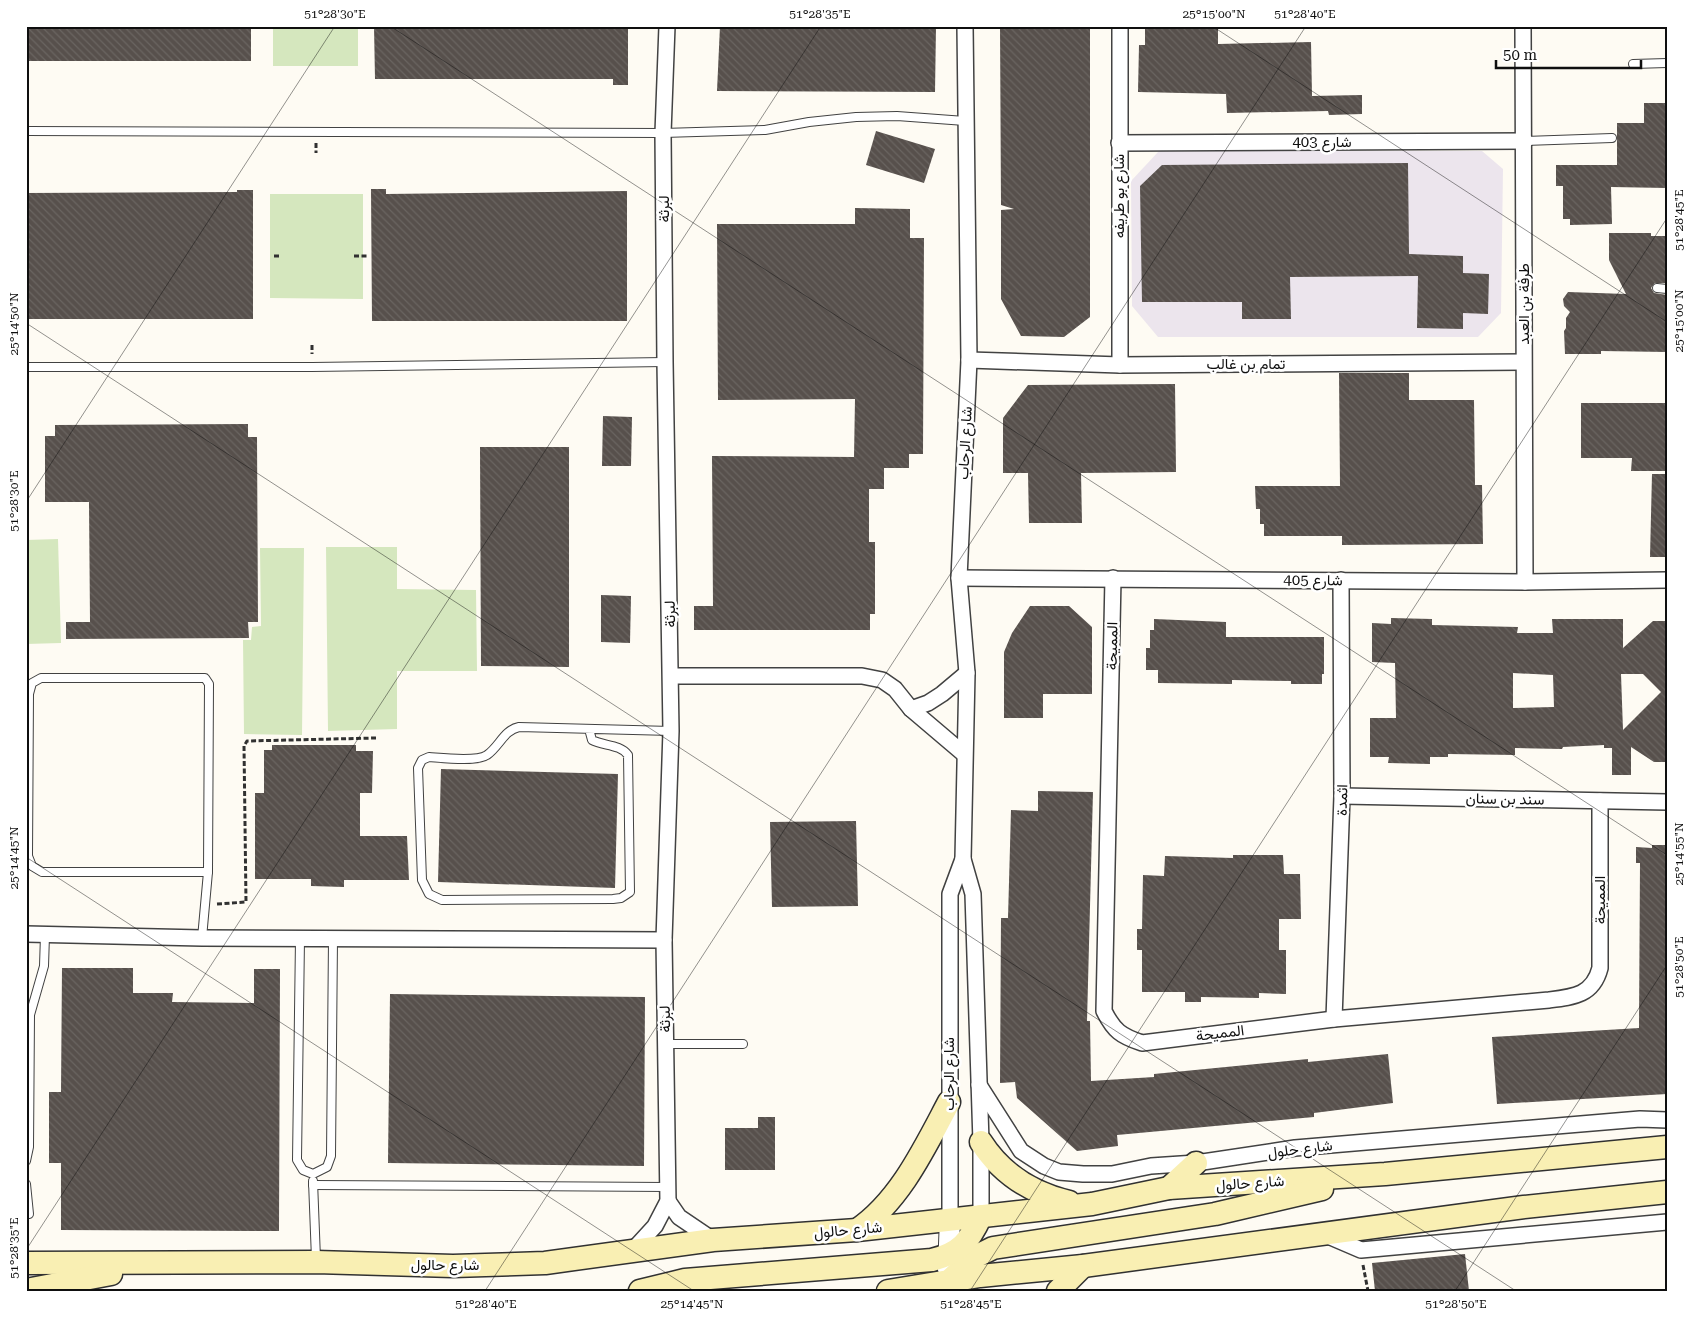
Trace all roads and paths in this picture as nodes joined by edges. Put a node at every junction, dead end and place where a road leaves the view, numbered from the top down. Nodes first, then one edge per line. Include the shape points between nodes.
1 (667, 26) edge
2 (965, 26) edge
3 (1120, 26) edge
4 (1523, 26) edge
5 (1667, 63) edge
6 (1633, 64) dead end
7 (965, 121) junction
8 (26, 131) edge
9 (663, 133) junction
10 (1612, 138) dead end
11 (1524, 141) junction
12 (1119, 143) junction
13 (274, 256) dead end
14 (281, 256) dead end
15 (354, 256) dead end
16 (368, 256) dead end
17 (1657, 288) dead end
18 (1667, 289) edge
19 (969, 360) junction
20 (665, 362) junction
21 (1523, 362) junction
22 (1120, 365) junction
23 (26, 367) edge
24 (959, 578) junction
25 (1113, 578) junction
26 (1341, 580) junction
27 (1667, 580) edge
28 (1525, 582) junction
29 (967, 673) junction
30 (671, 676) junction
31 (911, 709) junction
32 (589, 729) junction
33 (672, 731) junction
34 (376, 738) dead end
35 (964, 754) junction
36 (27, 756) edge
37 (1342, 796) junction
38 (1600, 801) junction
39 (1667, 802) edge
40 (27, 832) edge
41 (963, 859) junction
42 (208, 872) junction
43 (204, 903) junction
44 (26, 934) edge
45 (45, 935) junction
46 (202, 938) junction
47 (300, 939) junction
48 (333, 939) junction
49 (664, 940) junction
50 (1334, 1019) junction
51 (666, 1044) junction
52 (743, 1044) dead end
53 (978, 1083) junction
54 (949, 1102) junction
55 (1667, 1120) edge
56 (1667, 1130) edge
57 (981, 1142) junction
58 (28, 1147) edge
59 (1667, 1147) edge
60 (1622, 1150) junction
61 (26, 1161) edge
62 (1196, 1163) junction
63 (313, 1174) junction
64 (1385, 1174) junction
65 (26, 1184) edge
66 (313, 1185) junction
67 (1169, 1188) junction
68 (1667, 1192) edge
69 (668, 1194) junction
70 (1092, 1204) junction
71 (29, 1214) dead end
72 (980, 1216) junction
73 (950, 1219) junction
74 (1667, 1222) edge
75 (857, 1230) junction
76 (1325, 1234) junction
77 (713, 1240) junction
78 (633, 1250) junction
79 (1361, 1250) junction
80 (980, 1253) junction
81 (949, 1256) junction
82 (316, 1262) junction
83 (26, 1263) edge
84 (164, 1264) junction
85 (1083, 1266) junction
86 (981, 1283) edge
87 (948, 1286) edge
88 (26, 1290) edge
89 (640, 1291) edge
90 (888, 1291) edge
91 (1058, 1291) edge
92 (1368, 1291) edge

1 - 9 street, لبرثة
2 - 7 street, شارع الرحاب
3 - 12 street, شارع بو طريفه
4 - 11 street, طرفة بن العبد
5 - 6 lane
7 - 9 lane via 897,116 856,117 765,130
7 - 19 street, شارع الرحاب
8 - 9 lane
9 - 20 street, لبرثة
10 - 11 lane
11 - 12 street, شارع 403
11 - 21 street, طرفة بن العبد
12 - 22 street, شارع بو طريفه
13 - 14 path
15 - 16 path
17 - 18 lane
19 - 22 street, تمام بن غالب
19 - 24 street, شارع الرحاب
20 - 23 lane
20 - 30 street, لبرثة
21 - 22 street, تمام بن غالب
21 - 28 street, طرفة بن العبد
24 - 25 street, شارع 405
24 - 29 street, شارع الرحاب
25 - 26 street, شارع 405
25 - 50 street, المميحة via 1104,1011 1108,1019 1118,1033 1142,1043
26 - 28 street, شارع 405
26 - 37 street, اثمدة
27 - 28 street, شارع 405
29 - 31 street via 942,694
29 - 35 street, شارع الرحاب
30 - 31 street via 862,676 882,680 895,689
30 - 33 street, لبرثة
31 - 35 street
32 - 32 lane via 514,728 480,759 429,757 422,760 418,768 422,880 429,894 442,900 594,899 621,898 630,892 628,755 617,747 592,740
32 - 33 lane
33 - 49 street, لبرثة
34 - 43 path via 247,741 244,746 246,902
35 - 41 street, شارع الرحاب
36 - 40 lane
36 - 42 lane via 29,694 32,683 41,678 205,678 209,684
37 - 38 street, سند بن سنان
37 - 50 street, اثمدة
38 - 39 street, سند بن سنان
38 - 50 street, المميحة via 1601,953 1596,980 1588,990 1549,1000
40 - 42 lane via 28,856 32,866 42,872
41 - 53 street, شارع الرحاب via 973,894
41 - 54 street, شارع الرحاب via 950,894
42 - 43 lane
43 - 46 lane
44 - 45 street
45 - 46 street
45 - 58 lane via 44,966 30,1016
46 - 47 street
47 - 48 street
47 - 63 lane via 297,1160 303,1170
48 - 49 street
48 - 63 lane via 330,1162
49 - 51 street, لبرثة
51 - 52 lane
51 - 69 street, لبرثة
53 - 57 street, شارع الرحاب
53 - 62 street, شارع حلول via 1021,1151 1059,1172 1112,1174 1151,1166
54 - 73 street, شارع الرحاب
54 - 75 main road via 895,1192 871,1220
55 - 62 street, شارع حلول via 1640,1119 1295,1148
56 - 60 main road
57 - 70 main road via 1002,1169 1034,1191 1069,1202
57 - 72 street, شارع الرحاب
58 - 61 lane
59 - 60 main road, شارع حالول
60 - 64 main road, شارع حالول
62 - 67 main road
63 - 66 lane
64 - 67 main road, شارع حالول
64 - 80 main road via 1215,1214 1031,1241
65 - 71 lane
66 - 69 lane
66 - 82 lane
67 - 70 main road, شارع حالول
68 - 76 main road via 1524,1207
69 - 77 street via 679,1216
69 - 78 street, لبرثة via 655,1226
70 - 72 main road, شارع حالول
72 - 73 main road, شارع حالول
72 - 80 street, شارع الرحاب
72 - 81 main road via 965,1243
73 - 75 main road, شارع حالول
73 - 81 street, شارع الرحاب
74 - 79 street
75 - 77 main road, شارع حالول
76 - 79 street
76 - 85 main road
77 - 78 main road, شارع حالول
78 - 82 main road, شارع حالول via 545,1263 453,1266
79 - 92 path
80 - 86 street, شارع الرحاب
80 - 87 main road
81 - 87 street, شارع الرحاب
81 - 89 main road via 898,1264 685,1280
82 - 84 main road, شارع حالول
83 - 84 main road, شارع حالول
84 - 88 main road
85 - 86 main road
85 - 91 main road
86 - 87 main road
87 - 90 main road

